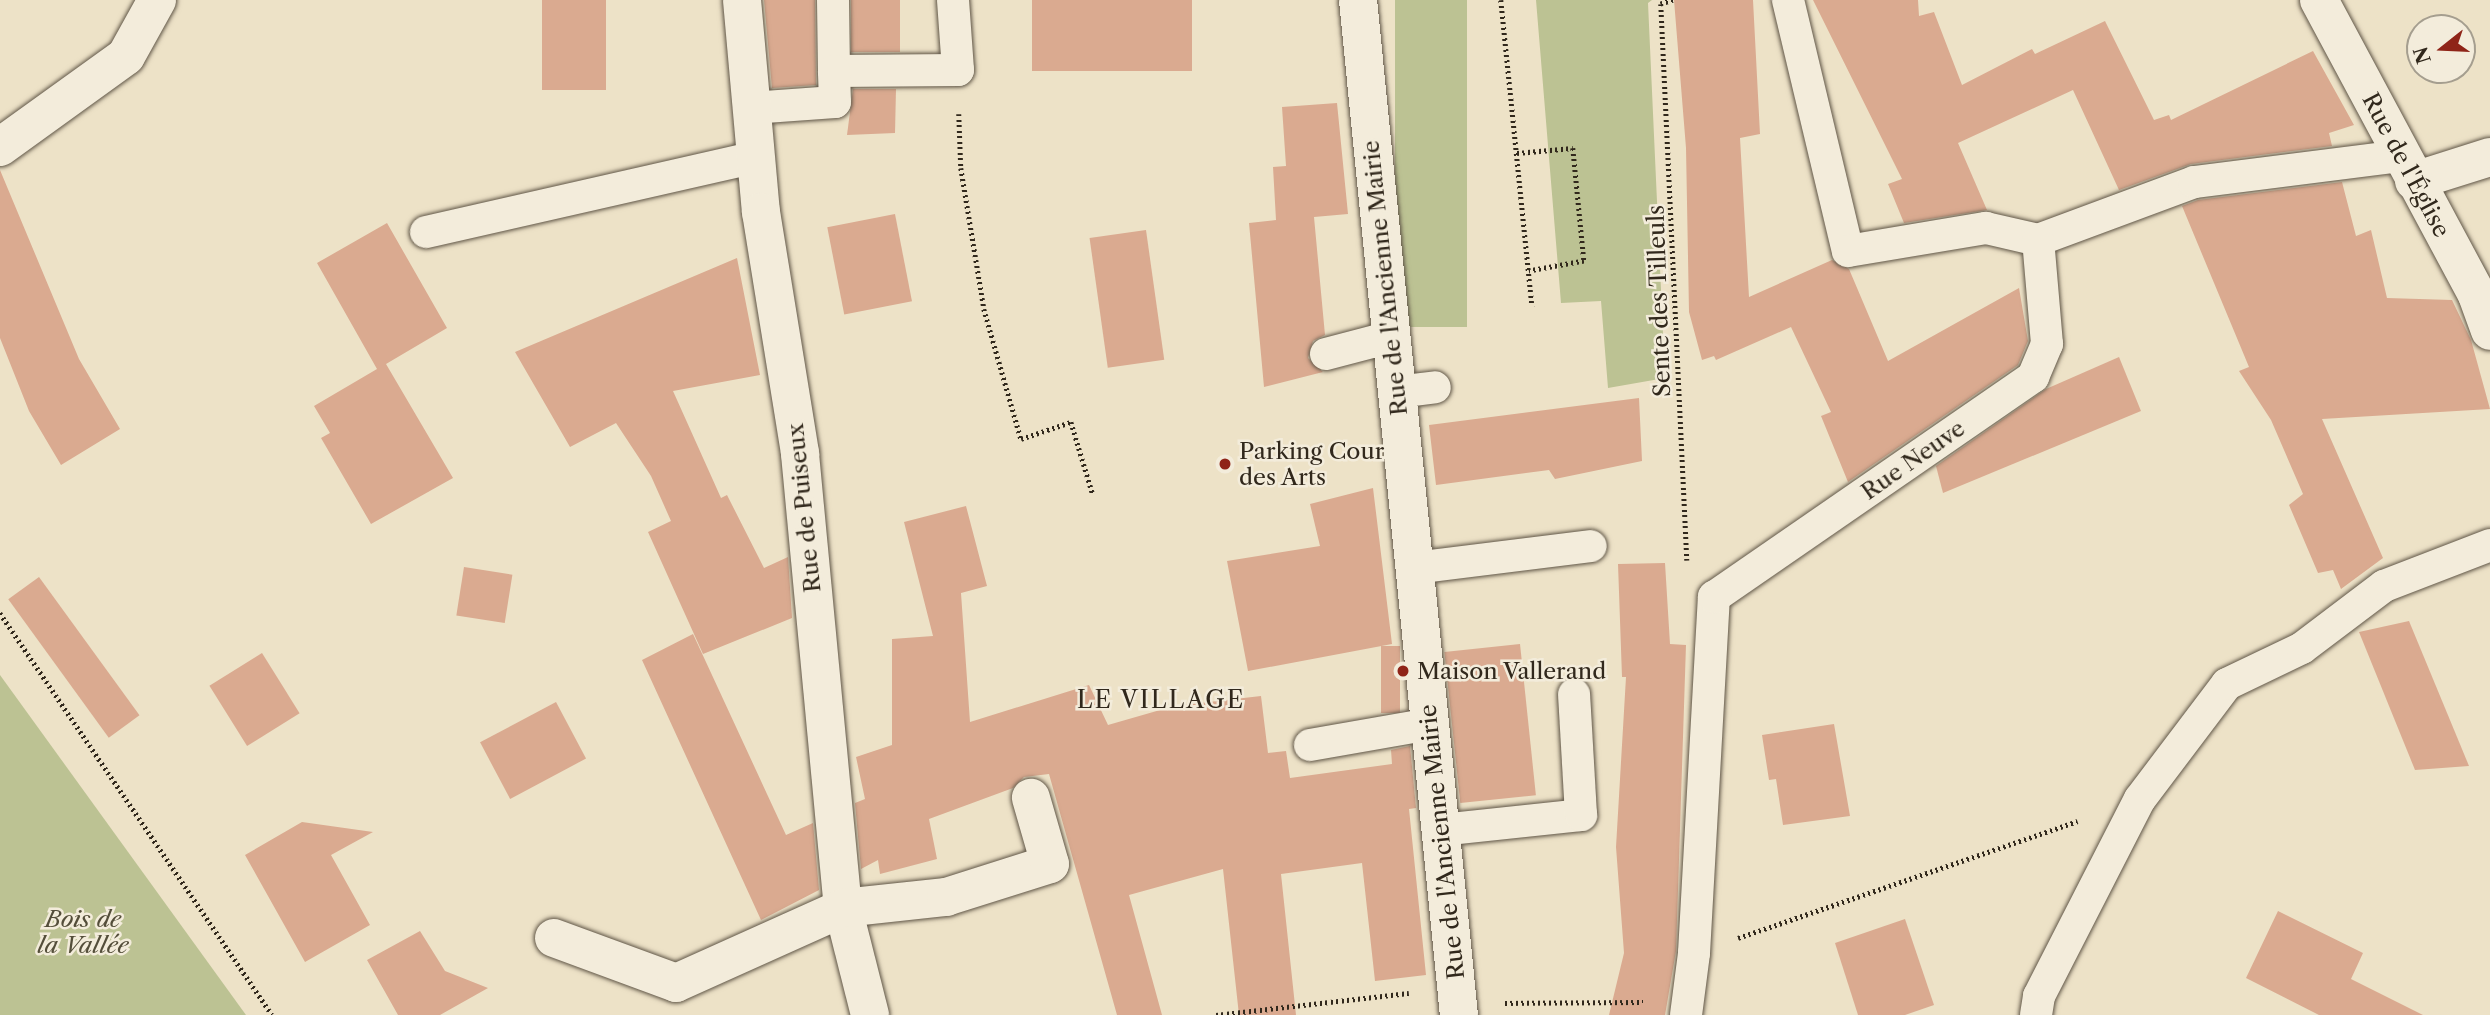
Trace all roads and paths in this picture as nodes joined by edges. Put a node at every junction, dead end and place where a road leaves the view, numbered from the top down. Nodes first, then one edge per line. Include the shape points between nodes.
1 (157, 0) edge
2 (741, 0) edge
3 (833, 0) edge
4 (953, 0) edge
5 (1358, 0) edge
6 (1501, 0) edge
7 (1672, 0) edge
8 (1788, 0) edge
9 (2319, 0) edge
10 (958, 70) junction
11 (834, 71) junction
12 (751, 108) junction
13 (0, 147) edge
14 (1517, 153) junction
15 (756, 157) junction
16 (2490, 157) edge
17 (2407, 169) junction
18 (426, 232) dead end
19 (2038, 240) junction
20 (1529, 271) junction
21 (1532, 306) dead end
22 (2490, 331) edge
23 (1391, 337) junction
24 (1326, 354) dead end
25 (1435, 387) dead end
26 (1397, 392) junction
27 (1093, 495) dead end
28 (2490, 545) edge
29 (1591, 546) dead end
30 (1415, 568) junction
31 (1714, 597) junction
32 (0, 613) edge
33 (1574, 694) dead end
34 (1430, 724) junction
35 (1310, 745) dead end
36 (1031, 798) dead end
37 (2140, 799) junction
38 (1441, 830) junction
39 (843, 908) junction
40 (554, 938) dead end
41 (1694, 953) junction
42 (1458, 1002) edge
43 (1608, 1003) dead end
44 (272, 1015) edge
45 (870, 1015) edge
46 (1216, 1015) edge
47 (1686, 1015) edge
48 (2036, 1015) edge

1 - 13 street via 126,56
2 - 12 street, Rue de Puiseux
3 - 11 lane
4 - 10 lane
5 - 23 street, Rue de l'Ancienne Mairie
6 - 14 path
7 - 31 path, Sente des Tilleuls via 1661,4 1687,571
8 - 19 lane via 1847,251 1986,228
9 - 17 street, Rue de l'Église
10 - 11 lane
10 - 27 path via 961,168 984,309 1021,439 1071,422
11 - 12 lane via 835,102
12 - 15 street, Rue de Puiseux
14 - 20 path
14 - 20 path via 1573,148 1576,173 1584,261
15 - 18 lane
15 - 39 street, Rue de Puiseux via 800,454
16 - 17 street
17 - 19 lane via 2194,182
17 - 22 street, Rue de l'Église via 2477,295
19 - 31 lane, Rue Neuve via 2047,344 2033,377
20 - 21 path
23 - 24 lane
23 - 26 street, Rue de l'Ancienne Mairie
25 - 26 lane
26 - 30 street, Rue de l'Ancienne Mairie
28 - 37 lane via 2384,586 2302,648 2227,684
29 - 30 lane
30 - 34 street, Rue de l'Ancienne Mairie
31 - 41 lane
32 - 44 path
33 - 38 lane via 1581,815
34 - 35 lane
34 - 38 street, Rue de l'Ancienne Mairie
36 - 39 street via 1050,864 946,897
37 - 41 path
37 - 48 lane via 2045,984
38 - 42 street, Rue de l'Ancienne Mairie
39 - 40 street via 676,983
39 - 45 street, Rue de Puiseux
41 - 47 lane
42 - 43 path
42 - 46 path

